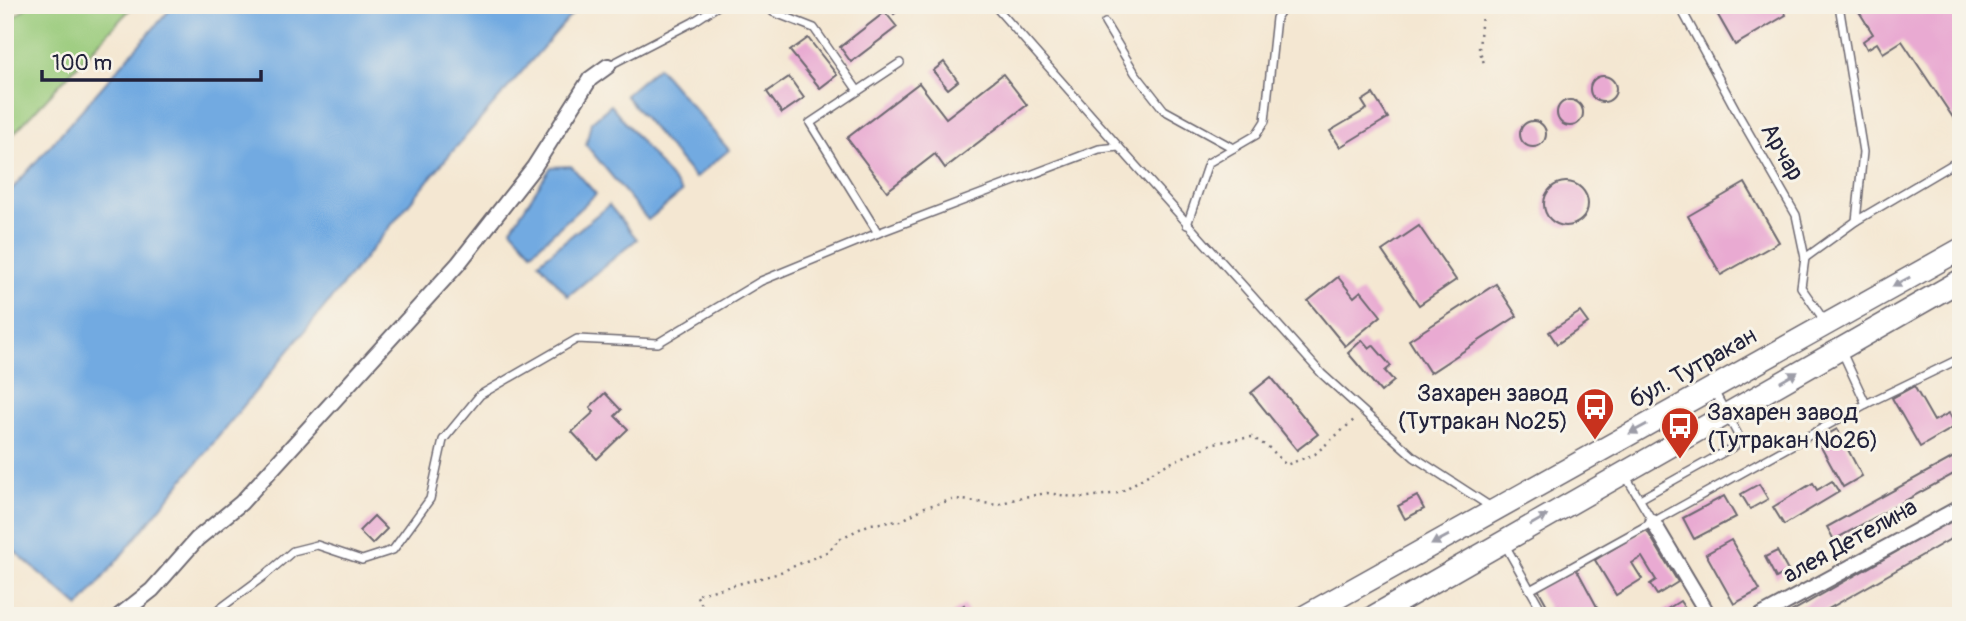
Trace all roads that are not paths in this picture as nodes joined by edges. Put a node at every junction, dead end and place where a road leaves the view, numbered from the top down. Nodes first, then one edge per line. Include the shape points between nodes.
1 (719, 5) edge
2 (769, 5) edge
3 (994, 5) edge
4 (1284, 5) edge
5 (1679, 5) edge
6 (1839, 5) edge
7 (1105, 23) dead end
8 (900, 63) dead end
9 (608, 66) joint
10 (859, 91) junction
11 (1119, 147) junction
12 (1233, 148) junction
13 (1961, 159) edge
14 (1856, 221) junction
15 (1187, 225) junction
16 (878, 233) junction
17 (1961, 249) edge
18 (1805, 258) junction
19 (1961, 280) edge
20 (1826, 324) junction
21 (1840, 348) junction
22 (1961, 358) edge
23 (1712, 387) junction
24 (1866, 404) junction
25 (1727, 413) junction
26 (1623, 471) junction
27 (1640, 499) junction
28 (1961, 507) edge
29 (1494, 509) junction
30 (1653, 522) junction
31 (1502, 541) junction
32 (1530, 590) junction
33 (119, 616) edge
34 (210, 616) edge
35 (1305, 616) edge
36 (1374, 616) edge
37 (1545, 616) edge
38 (1709, 616) edge
39 (1761, 616) edge

1 - 9 lane
2 - 10 lane via 773,12 814,28
3 - 11 lane
4 - 12 lane via 1276,18 1265,121 1256,135
5 - 18 lane, Арчар via 1796,215
6 - 14 lane via 1863,152
7 - 12 lane via 1164,110
8 - 10 lane
9 - 33 street via 590,79 534,167 458,264 240,503 197,539 152,590
10 - 16 lane via 810,123
11 - 15 lane
11 - 16 lane via 1099,149
12 - 15 lane via 1209,163
13 - 14 lane
14 - 18 lane
15 - 29 lane via 1322,374 1363,412 1414,457
16 - 34 lane via 761,281 658,343 577,339 566,345 480,395 443,440 430,499 393,550 362,560 317,545 293,551
17 -> 20 main road, бул. Тутракан
18 - 20 lane, Арчар via 1801,287
19 - 21 main road
20 - 23 main road, бул. Тутракан
21 - 24 lane
25 -> 21 main road
22 - 24 lane
23 - 25 lane
23 -> 29 main road, бул. Тутракан
24 - 30 lane
25 - 26 main road
25 - 27 lane via 1738,435 1735,446
26 - 27 lane
31 -> 26 main road
27 - 30 lane
28 - 39 street, алея Детелина
29 -> 35 main road, бул. Тутракан
30 - 32 lane
30 - 38 street
31 - 32 lane
31 - 36 main road
32 - 37 lane

